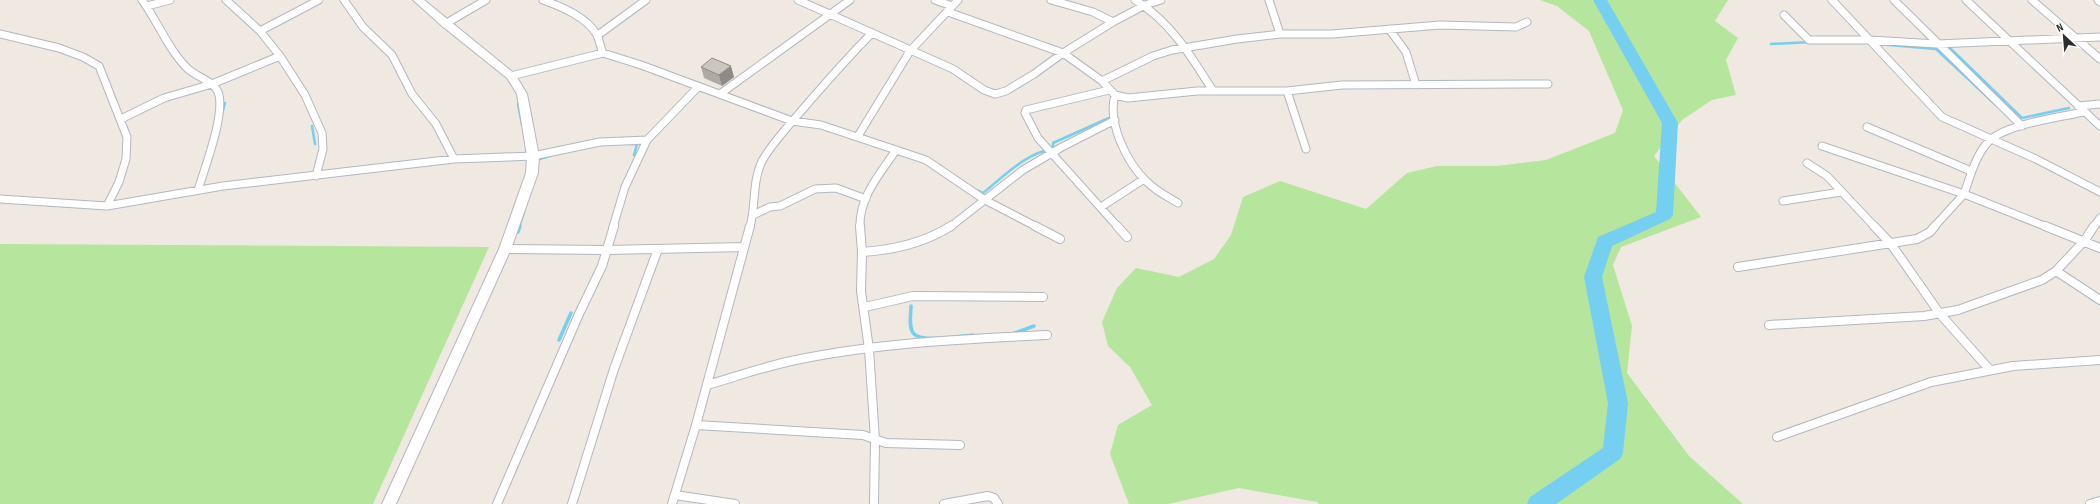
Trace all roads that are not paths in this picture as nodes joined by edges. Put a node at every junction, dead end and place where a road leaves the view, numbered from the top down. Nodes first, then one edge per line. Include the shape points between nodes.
1 (142, 0) edge
2 (170, 0) edge
3 (226, 0) edge
4 (319, 0) edge
5 (344, 0) edge
6 (418, 0) edge
7 (486, 0) edge
8 (543, 0) edge
9 (646, 0) edge
10 (798, 0) edge
11 (850, 0) edge
12 (934, 0) edge
13 (958, 0) edge
14 (1051, 0) edge
15 (1135, 0) edge
16 (1161, 0) edge
17 (1269, 0) edge
18 (1832, 0) edge
19 (1894, 0) edge
20 (1966, 0) edge
21 (2032, 0) edge
22 (2098, 0) edge
23 (2100, 2) edge
24 (1145, 5) junction
25 (147, 6) junction
26 (950, 9) junction
27 (828, 14) junction
28 (1784, 15) dead end
29 (1113, 22) junction
30 (1527, 22) dead end
31 (444, 24) junction
32 (1389, 29) junction
33 (260, 31) junction
34 (872, 33) junction
35 (0, 34) edge
36 (1280, 34) junction
37 (598, 36) junction
38 (2100, 37) edge
39 (2076, 38) junction
40 (1870, 40) junction
41 (2010, 41) junction
42 (1937, 44) junction
43 (1187, 48) junction
44 (910, 51) junction
45 (1063, 52) junction
46 (603, 53) junction
47 (280, 56) junction
48 (2100, 59) edge
49 (511, 76) junction
50 (1102, 81) junction
51 (212, 84) junction
52 (1548, 84) dead end
53 (1416, 85) junction
54 (698, 87) junction
55 (1109, 90) junction
56 (1213, 91) junction
57 (1287, 91) junction
58 (720, 94) junction
59 (1115, 95) junction
60 (2100, 104) edge
61 (2078, 106) junction
62 (2084, 112) junction
63 (121, 119) junction
64 (1115, 120) junction
65 (792, 121) junction
66 (2022, 126) junction
67 (2100, 126) edge
68 (1867, 127) dead end
69 (858, 136) junction
70 (1992, 138) junction
71 (647, 140) junction
72 (1822, 146) dead end
73 (1306, 149) dead end
74 (896, 150) junction
75 (1049, 151) junction
76 (534, 156) junction
77 (454, 159) junction
78 (1807, 163) dead end
79 (1971, 170) junction
80 (316, 176) junction
81 (1144, 179) junction
82 (198, 190) junction
83 (1842, 192) junction
84 (2100, 192) edge
85 (1964, 194) junction
86 (0, 199) edge
87 (866, 199) junction
88 (985, 200) junction
89 (1784, 201) dead end
90 (1178, 204) dead end
91 (107, 206) junction
92 (1101, 207) junction
93 (753, 215) junction
94 (2100, 218) edge
95 (1127, 237) dead end
96 (1060, 239) dead end
97 (2085, 240) junction
98 (1891, 244) junction
99 (744, 247) junction
100 (2100, 248) edge
101 (505, 249) junction
102 (658, 249) junction
103 (607, 250) junction
104 (862, 252) junction
105 (1738, 267) dead end
106 (2056, 272) junction
107 (1043, 296) dead end
108 (2100, 300) edge
109 (864, 307) junction
110 (1940, 314) junction
111 (1769, 325) dead end
112 (1048, 335) dead end
113 (869, 350) junction
114 (2099, 362) edge
115 (1990, 370) junction
116 (707, 385) junction
117 (696, 425) junction
118 (1777, 437) dead end
119 (875, 440) junction
120 (960, 445) dead end
121 (674, 499) edge
122 (2100, 501) edge
123 (389, 504) edge
124 (497, 504) edge
125 (572, 504) edge
126 (735, 504) edge
127 (874, 504) edge
128 (944, 504) edge
129 (998, 504) edge
130 (2090, 504) edge

1 - 25 street
2 - 25 street
3 - 33 street
4 - 33 street
5 - 77 street via 364,28 392,55 412,94 436,124
6 - 31 main road
7 - 31 street
8 - 37 street via 584,21
9 - 37 street
10 - 27 street
11 - 27 street
12 - 26 street
13 - 26 street
14 - 29 street via 1093,12
15 - 24 street
16 - 24 street
17 - 36 street
18 - 40 street
19 - 42 street
20 - 41 street
21 - 39 street
22 - 23 street
24 - 29 street
24 - 43 street via 1166,23
25 - 51 street via 188,68
26 - 44 street
26 - 45 street
27 - 34 street
27 - 58 street
28 - 40 street via 1809,40
29 - 45 street
30 - 32 street via 1516,27 1440,25
31 - 49 main road
32 - 36 street via 1332,34
32 - 53 street via 1406,52
33 - 47 street
34 - 44 street
34 - 65 street via 840,65
35 - 63 street via 59,48 84,57 99,66
36 - 43 street
37 - 46 street
38 - 39 street
39 - 41 street
39 - 48 street
40 - 42 street
40 - 70 street via 1942,116
41 - 42 street
41 - 61 street
42 - 66 street
43 - 50 street via 1147,58
43 - 56 street
44 - 45 street via 953,69 984,90 995,94 1006,91 1034,74
44 - 69 street
45 - 50 street
46 - 49 street
46 - 54 street
47 - 51 street
47 - 80 street via 305,95 322,133 323,149
49 - 76 main road via 522,94
50 - 55 street
51 - 63 street via 164,98
51 - 82 street via 219,94 220,105
52 - 53 street
53 - 57 street via 1342,85
54 - 58 street
54 - 71 street
55 - 59 street
55 - 75 street via 1026,110 1038,138
56 - 57 street
56 - 59 street via 1128,98
57 - 73 street
58 - 65 street
59 - 64 street via 1112,105
60 - 61 street
61 - 62 street
62 - 66 street
62 - 67 street
63 - 91 street via 128,137 126,159 119,182
64 - 75 street
64 - 81 street via 1117,135
65 - 69 street via 821,125
65 - 93 street via 762,162 754,188
66 - 70 street
68 - 79 street
69 - 74 street
70 - 79 street
70 - 84 street
71 - 76 street via 600,142
71 - 103 street via 625,188
72 - 85 street
74 - 87 street via 870,188
74 - 88 street via 926,160
75 - 88 street via 1010,178
75 - 92 street
76 - 77 street
76 - 101 main road via 532,173
77 - 80 street
78 - 83 street via 1827,176
79 - 85 street
80 - 82 street
81 - 90 street
81 - 92 street
82 - 91 street
83 - 89 street
83 - 98 street
85 - 97 street
85 - 98 street via 1930,232 1917,240
86 - 91 street
87 - 93 street via 836,188 814,189 780,206 770,207
87 - 104 street via 861,211
88 - 96 street
88 - 104 street via 953,226 922,242 890,251
92 - 95 street
93 - 99 street
94 - 97 street
97 - 100 street
97 - 106 street
98 - 105 street
98 - 110 street
99 - 102 street
99 - 116 street
101 - 103 street
101 - 123 main road
102 - 103 street
102 - 125 street via 614,369
103 - 124 street
104 - 109 street via 861,291
106 - 108 street
106 - 110 street via 1958,310
107 - 109 street via 913,296
109 - 113 street
110 - 111 street
110 - 115 street
112 - 113 street via 952,339
113 - 116 street via 790,361
113 - 119 street
114 - 115 street via 2013,366
115 - 118 street via 1911,388
116 - 117 street
117 - 119 street via 863,435
117 - 121 street
119 - 120 street via 886,443
119 - 127 street
121 - 126 street
122 - 130 street
128 - 129 street via 988,496 994,498

